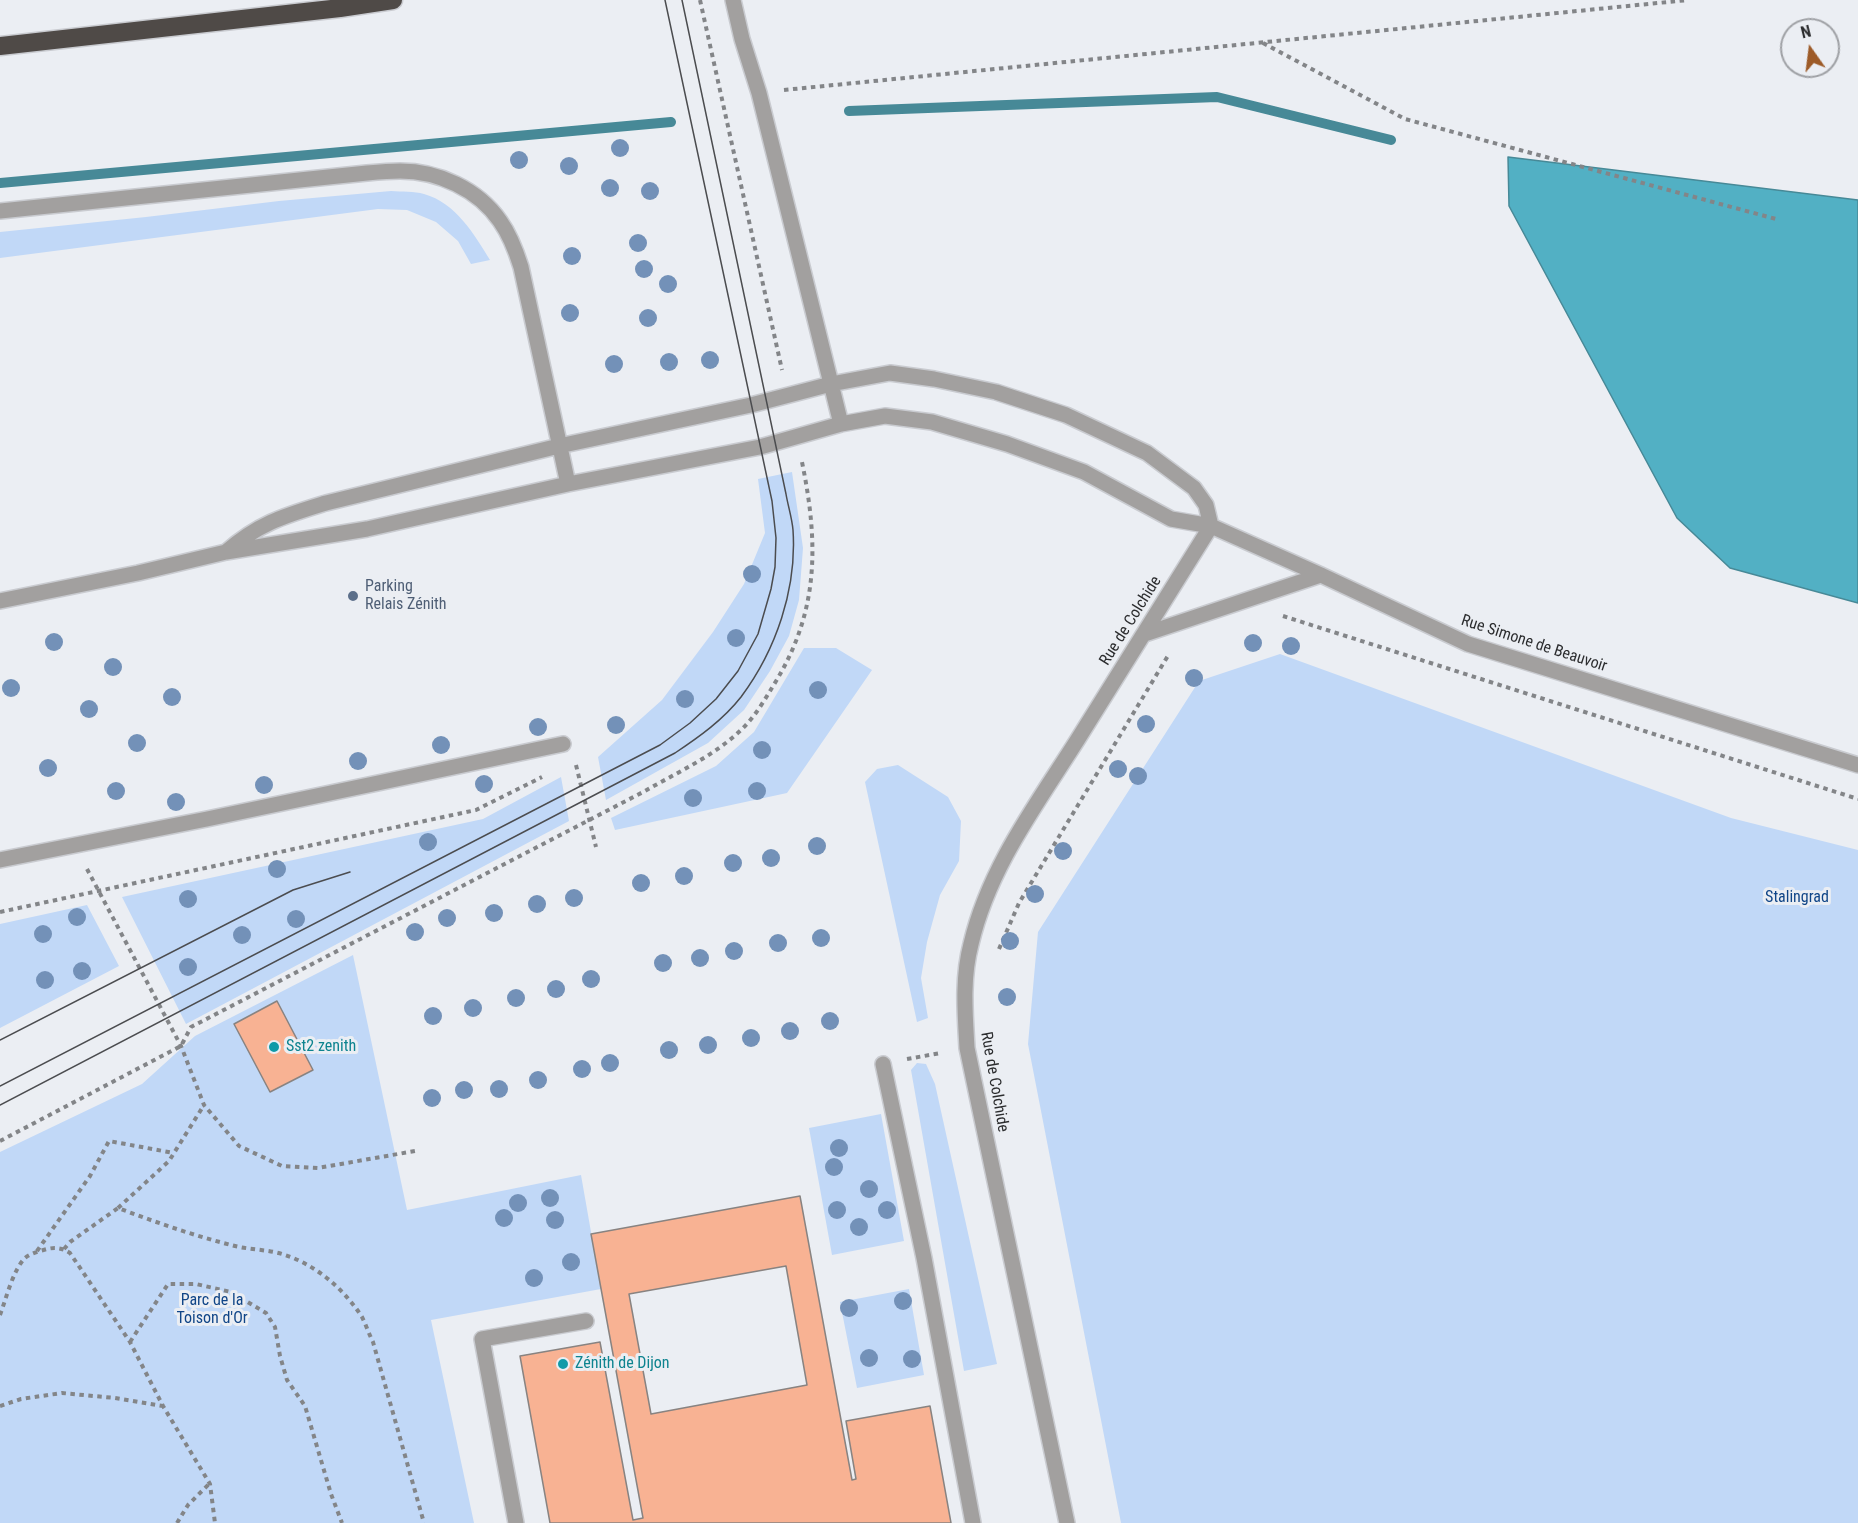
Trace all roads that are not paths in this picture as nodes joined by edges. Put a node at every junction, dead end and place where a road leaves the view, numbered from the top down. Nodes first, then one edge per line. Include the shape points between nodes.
1 (393, 0) edge
2 (733, 0) edge
3 (0, 46) edge
4 (0, 211) edge
5 (831, 384) junction
6 (841, 424) junction
7 (559, 446) junction
8 (568, 484) junction
9 (1211, 526) junction
10 (226, 552) junction
11 (1321, 575) junction
12 (0, 601) edge
13 (1145, 634) junction
14 (563, 744) road end
15 (1858, 765) edge
16 (0, 860) edge
17 (883, 1064) road end
18 (586, 1321) dead end
19 (516, 1523) edge
20 (973, 1523) edge
21 (1066, 1523) edge

1 - 3 highway
2 - 5 street
4 - 7 street via 401,171 430,174 460,186 482,200 513,243 522,267
5 - 6 street
5 - 7 street
5 - 9 street via 890,373 996,392 1066,415 1148,453 1194,488 1206,505
6 - 8 street, Rue Simone de Beauvoir via 760,447
6 - 9 street, Rue Simone de Beauvoir via 885,416 932,422 1084,472 1171,519
7 - 8 street
7 - 10 street via 291,514 262,525
8 - 10 street, Rue Simone de Beauvoir via 367,529
9 - 11 street, Rue Simone de Beauvoir
9 - 13 street, Rue de Colchide
10 - 12 street, Rue Simone de Beauvoir
11 - 13 street
11 - 15 street, Rue Simone de Beauvoir via 1467,644
13 - 21 street, Rue de Colchide via 1005,854 985,897 970,945 964,999 967,1048
14 - 16 street
17 - 20 street
18 - 19 street via 482,1339

